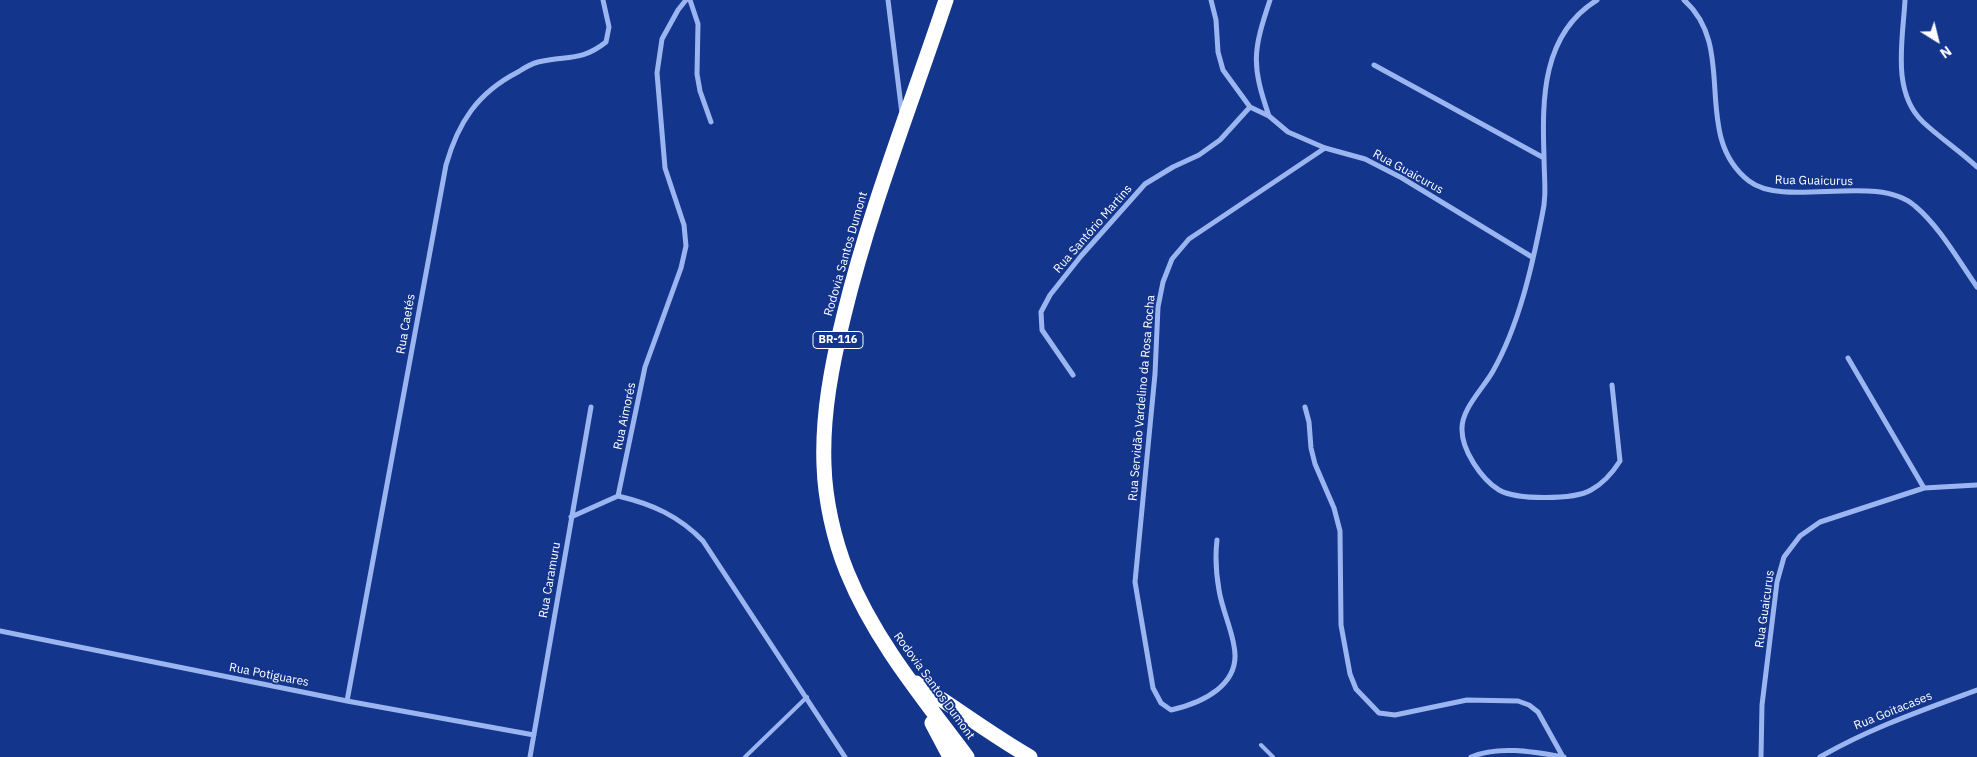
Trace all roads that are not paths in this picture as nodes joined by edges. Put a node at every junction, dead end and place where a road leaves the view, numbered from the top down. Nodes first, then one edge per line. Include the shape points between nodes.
1 (603, 0) edge
2 (686, 0) edge
3 (690, 0) edge
4 (888, 0) edge
5 (946, 0) edge
6 (1211, 0) edge
7 (1270, 0) edge
8 (1597, 0) edge
9 (1684, 0) edge
10 (1905, 0) edge
11 (1374, 65) dead end
12 (1250, 107) junction
13 (1268, 116) junction
14 (903, 121) junction
15 (711, 122) dead end
16 (1325, 148) junction
17 (1544, 158) junction
18 (1977, 167) edge
19 (1532, 257) junction
20 (1977, 287) edge
21 (1848, 358) dead end
22 (1073, 375) dead end
23 (1612, 385) dead end
24 (591, 407) dead end
25 (1305, 407) dead end
26 (1977, 485) edge
27 (1924, 488) junction
28 (618, 496) junction
29 (571, 517) junction
30 (1217, 540) dead end
31 (0, 631) edge
32 (907, 678) junction
33 (1977, 690) edge
34 (807, 697) junction
35 (347, 701) junction
36 (534, 735) junction
37 (1260, 745) dead end
38 (530, 757) edge
39 (745, 757) edge
40 (846, 757) edge
41 (950, 757) edge
42 (967, 757) edge
43 (1030, 757) edge
44 (1273, 757) edge
45 (1471, 757) edge
46 (1563, 757) edge
47 (1762, 757) edge
48 (1820, 757) edge

1 - 35 street, Rua Caetés via 609,27 606,42 594,52 576,58 536,62 503,80 469,110 453,138
2 - 28 street, Rua Aimorés via 662,39 657,73 665,168 684,225 686,246 645,367
3 - 15 street via 698,24 697,74
4 - 14 street
5 - 14 highway, Rodovia Santos Dumont / BR-116
6 - 12 street via 1223,70
7 - 13 street via 1257,39 1255,67
8 - 17 street via 1572,24 1556,46 1546,79
9 - 20 street, Rua Guaicurus via 1698,14 1708,32 1717,124 1723,148 1735,168 1751,183 1769,190 1870,191 1894,195 1914,204
10 - 18 street via 1901,65 1911,106 1922,122
11 - 17 street
12 - 13 street, Rua Guaicurus
12 - 22 street, Rua Santório Martins via 1220,140 1145,184 1050,295 1041,312 1042,330
13 - 16 street, Rua Guaicurus via 1288,132
14 - 32 highway, Rodovia Santos Dumont / BR-116 via 853,276 832,364 824,464 828,501 846,570 878,634
16 - 19 street, Rua Guaicurus via 1365,159 1394,174
16 - 30 street, Rua Servidão Vardelino da Rosa Rocha via 1189,239 1172,259 1163,282 1158,307 1155,374 1135,582 1157,697 1171,710 1212,694 1233,673 1235,648 1219,592 1215,554
17 - 19 street via 1543,214
19 - 23 street via 1494,370 1463,417 1464,441 1482,474 1498,489 1512,495 1550,497 1590,491 1607,479 1621,454
21 - 27 street
24 - 29 street, Rua Caramuru
25 - 46 street via 1315,464 1340,531 1341,626 1356,689 1379,713 1395,715 1467,700 1523,703 1538,712
26 - 27 street, Rua Guaicurus
27 - 47 street, Rua Guaicurus via 1820,522 1800,536 1784,557 1777,582 1762,705
28 - 29 street
28 - 34 street via 672,515 703,541
29 - 36 street, Rua Caramuru
31 - 35 street, Rua Potiguares
32 - 41 highway
32 - 42 highway, Rodovia Santos Dumont / BR-116
32 - 43 highway
33 - 48 street, Rua Goitacases via 1887,722
34 - 39 lane
34 - 40 street
35 - 36 street, Rua Potiguares
36 - 38 street, Rua Caramuru
37 - 44 lane
45 - 46 street via 1494,751 1524,751

